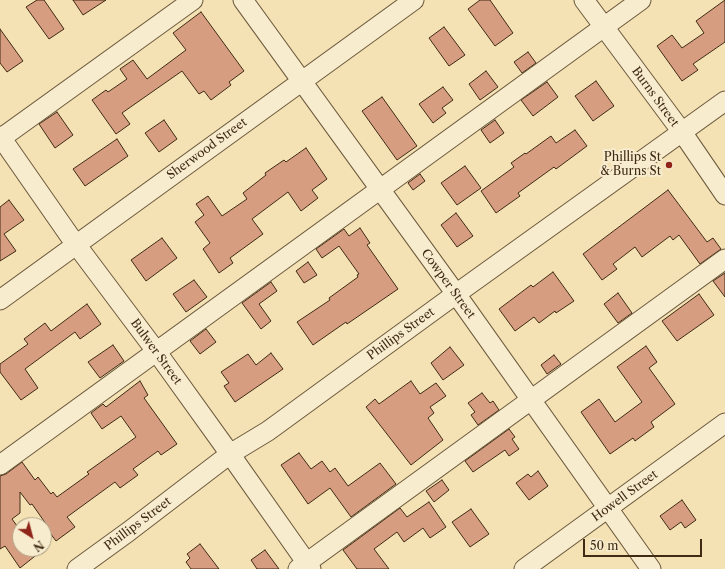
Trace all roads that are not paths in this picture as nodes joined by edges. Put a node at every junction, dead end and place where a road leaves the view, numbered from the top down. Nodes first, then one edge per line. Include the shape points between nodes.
1 (193, 0) edge
2 (243, 0) edge
3 (414, 0) edge
4 (584, 0) edge
5 (641, 0) edge
6 (604, 27) junction
7 (302, 80) junction
8 (725, 101) edge
9 (682, 132) junction
10 (0, 138) edge
11 (380, 188) junction
12 (725, 195) edge
13 (76, 244) junction
14 (725, 259) edge
15 (456, 294) junction
16 (0, 300) edge
17 (156, 351) junction
18 (531, 400) junction
19 (725, 422) edge
20 (230, 454) junction
21 (0, 465) edge
22 (607, 508) junction
23 (305, 567) edge
24 (77, 569) edge
25 (524, 569) edge
26 (651, 569) edge

1 - 10 street
2 - 7 street, Cowper Street
3 - 7 street, Sherwood Street
4 - 6 street, Burns Street
5 - 6 street
6 - 9 street, Burns Street
6 - 11 street
7 - 11 street, Cowper Street
7 - 13 street, Sherwood Street
8 - 9 street, Phillips Street
9 - 12 street, Burns Street
9 - 15 street, Phillips Street
10 - 13 street, Bulwer Street
11 - 15 street, Cowper Street
11 - 17 street
13 - 16 street, Sherwood Street
13 - 17 street, Bulwer Street
14 - 18 street
15 - 18 street, Cowper Street
15 - 20 street, Phillips Street via 268,432
17 - 20 street, Bulwer Street
17 - 21 street
18 - 22 street, Cowper Street
18 - 23 street
19 - 22 street, Howell Street
20 - 23 street, Bulwer Street
20 - 24 street, Phillips Street
22 - 25 street, Howell Street
22 - 26 street, Cowper Street

